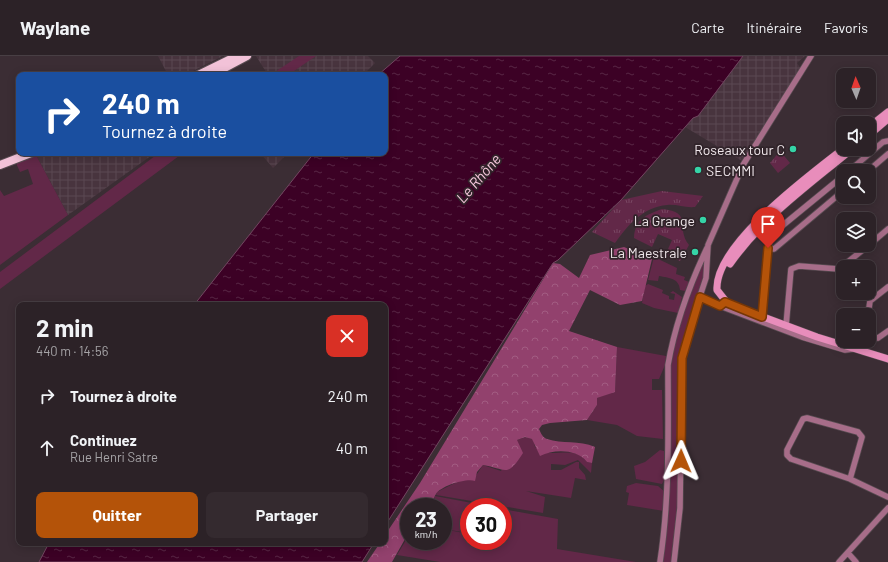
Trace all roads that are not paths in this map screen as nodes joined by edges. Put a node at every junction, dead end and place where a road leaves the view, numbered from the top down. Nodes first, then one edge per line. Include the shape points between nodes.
1 (237, 56) edge
2 (247, 56) edge
3 (811, 56) edge
4 (204, 72) edge
5 (218, 72) edge
6 (888, 114) edge
7 (876, 122) edge
8 (876, 127) edge
9 (888, 141) edge
10 (16, 153) edge
11 (888, 154) edge
12 (836, 155) edge
13 (23, 156) edge
14 (844, 156) edge
15 (0, 160) edge
16 (857, 164) edge
17 (876, 164) edge
18 (0, 165) edge
19 (836, 182) edge
20 (836, 197) edge
21 (888, 229) edge
22 (876, 239) edge
23 (708, 245) junction
24 (768, 248) junction
25 (860, 252) edge
26 (888, 287) edge
27 (700, 297) junction
28 (722, 302) junction
29 (869, 308) edge
30 (762, 317) junction
31 (786, 326) junction
32 (888, 331) edge
33 (876, 338) edge
34 (865, 348) edge
35 (855, 349) junction
36 (864, 352) junction
37 (888, 359) edge
38 (850, 479) junction
39 (888, 497) edge
40 (888, 508) edge
41 (848, 553) junction
42 (660, 562) edge
43 (674, 562) edge
44 (839, 562) edge
45 (856, 562) edge

1 - 4 main road
2 - 5 main road
3 - 23 street via 743,165
6 - 7 street
6 - 8 street
9 - 16 street
10 - 15 main road
11 - 17 street
12 - 28 street via 766,212 740,239 718,275 717,290
13 - 18 main road
14 - 28 street via 771,216 745,242 722,277
19 - 24 street via 771,235
20 - 24 street via 774,249
21 - 22 street
23 - 27 street via 708,270
23 - 42 street via 687,293 668,365 667,486 665,532
24 - 30 street
25 - 31 street via 839,269 799,266 791,269
26 - 29 street via 870,301
27 - 28 street
27 - 43 street via 682,358 680,508
28 - 30 street
28 - 35 street via 802,336 845,350
30 - 31 street
31 - 35 street
32 - 33 street
34 - 36 street
35 - 36 street
36 - 37 street
38 - 38 street via 862,437 858,432 807,418 802,420 787,455 791,459
38 - 39 street
40 - 41 street
41 - 44 street
41 - 45 street

